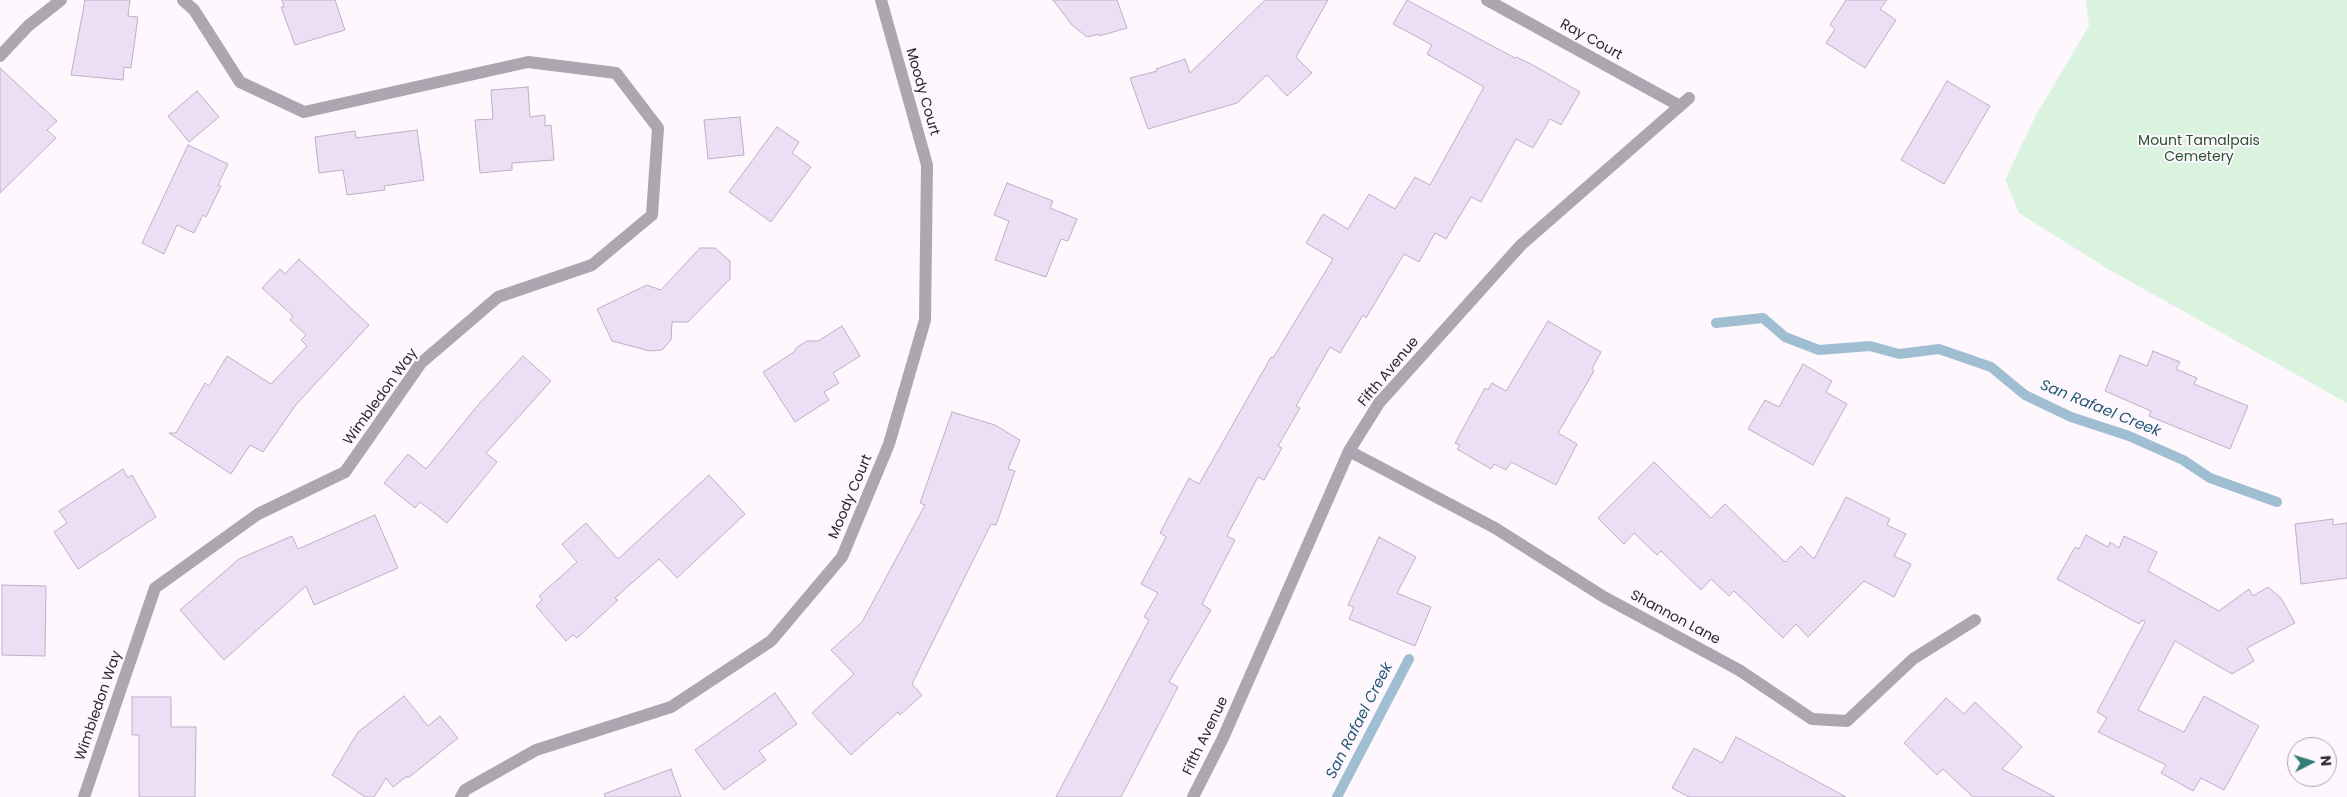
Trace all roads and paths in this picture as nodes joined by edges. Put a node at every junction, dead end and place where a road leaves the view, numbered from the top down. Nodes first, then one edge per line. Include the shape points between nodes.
1 (61, 0) edge
2 (183, 0) edge
3 (881, 0) edge
4 (1488, 0) edge
5 (0, 56) edge
6 (1684, 102) joint
7 (1349, 451) junction
8 (1975, 620) dead end
9 (84, 797) edge
10 (461, 797) edge
11 (1193, 797) edge

1 - 5 street via 28,26
2 - 9 street, Wimbledon Way via 194,10 240,82 304,112 528,62 616,73 658,128 652,215 592,265 498,297 421,363 344,472 258,514 155,588
3 - 10 street, Moody Court via 927,165 925,320 889,444 842,557 771,641 671,708 536,750 464,790
4 - 6 street, Ray Court
6 - 7 street, Fifth Avenue via 1521,245 1379,403
7 - 8 street, Shannon Lane via 1496,528 1604,597 1739,670 1812,719 1847,721 1913,659
7 - 11 street, Fifth Avenue via 1227,729

